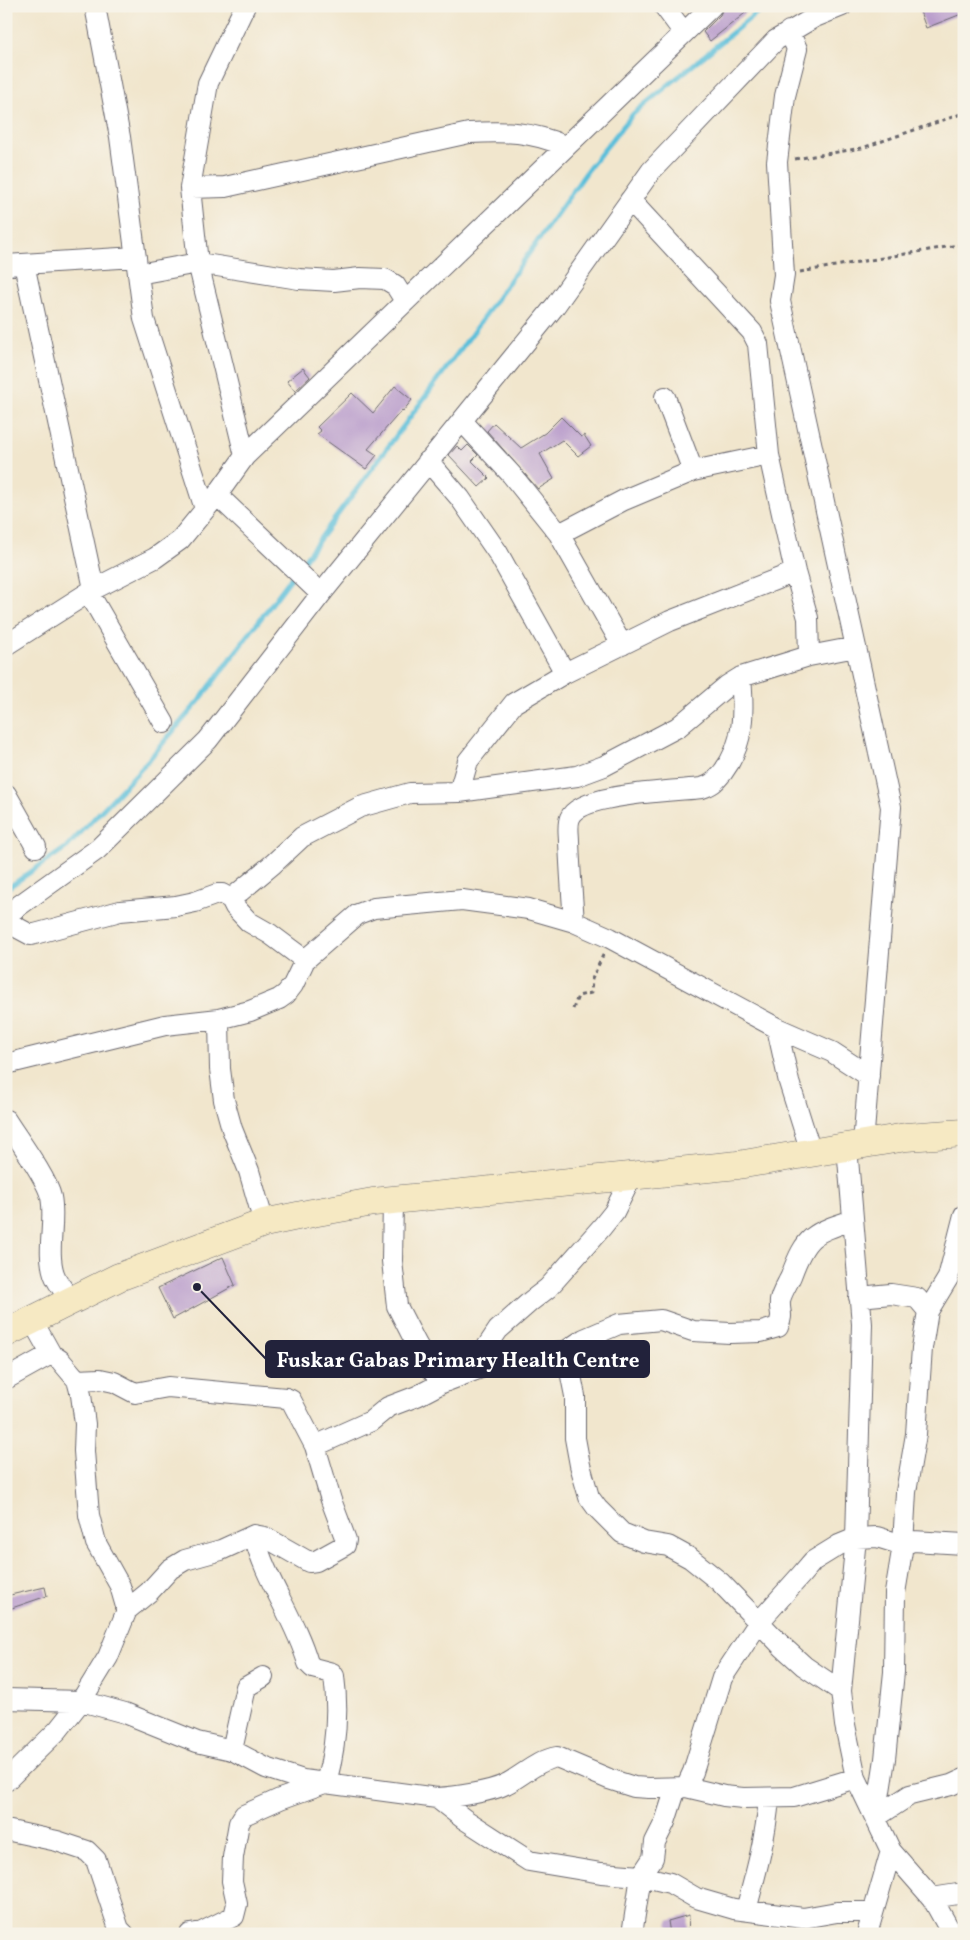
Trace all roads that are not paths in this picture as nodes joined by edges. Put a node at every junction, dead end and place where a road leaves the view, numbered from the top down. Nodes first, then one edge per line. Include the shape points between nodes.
1 (96, 6) edge
2 (245, 6) edge
3 (664, 6) edge
4 (712, 6) edge
5 (842, 6) edge
6 (813, 12) edge
7 (789, 31) junction
8 (684, 33) junction
9 (565, 146) junction
10 (190, 188) junction
11 (630, 200) junction
12 (198, 263) junction
13 (15, 264) edge
14 (137, 266) junction
15 (405, 301) junction
16 (665, 397) dead end
17 (462, 422) junction
18 (769, 454) junction
19 (245, 456) junction
20 (428, 461) junction
21 (693, 471) junction
22 (211, 502) junction
23 (559, 534) junction
24 (795, 572) junction
25 (316, 590) junction
26 (92, 591) junction
27 (6, 645) edge
28 (622, 645) junction
29 (856, 647) junction
30 (809, 656) junction
31 (565, 673) junction
32 (741, 677) junction
33 (164, 723) dead end
34 (459, 792) junction
35 (6, 794) edge
36 (36, 847) dead end
37 (231, 899) junction
38 (6, 914) edge
39 (6, 919) edge
40 (574, 922) junction
41 (305, 960) junction
42 (219, 1019) junction
43 (778, 1028) junction
44 (6, 1064) edge
45 (869, 1076) junction
46 (6, 1120) edge
47 (964, 1133) edge
48 (855, 1146) junction
49 (811, 1152) junction
50 (632, 1176) junction
51 (392, 1200) junction
52 (964, 1215) edge
53 (853, 1220) junction
54 (264, 1223) junction
55 (958, 1281) edge
56 (859, 1297) junction
57 (71, 1300) junction
58 (928, 1311) junction
59 (32, 1320) junction
60 (6, 1333) edge
61 (566, 1351) junction
62 (50, 1354) junction
63 (486, 1366) junction
64 (6, 1379) edge
65 (77, 1380) junction
66 (442, 1382) junction
67 (315, 1446) junction
68 (254, 1535) junction
69 (856, 1538) junction
70 (964, 1544) edge
71 (903, 1545) junction
72 (127, 1610) junction
73 (759, 1622) junction
74 (263, 1677) dead end
75 (841, 1691) junction
76 (6, 1699) edge
77 (81, 1701) junction
78 (232, 1750) junction
79 (856, 1778) junction
80 (964, 1779) edge
81 (6, 1781) edge
82 (326, 1783) junction
83 (681, 1788) junction
84 (437, 1798) junction
85 (769, 1798) junction
86 (876, 1817) junction
87 (6, 1830) edge
88 (891, 1851) junction
89 (641, 1876) junction
90 (964, 1893) edge
91 (932, 1898) junction
92 (746, 1910) junction
93 (872, 1912) junction
94 (124, 1934) edge
95 (190, 1934) edge
96 (632, 1934) edge
97 (867, 1934) edge
98 (952, 1934) edge

1 - 14 street via 120,137
2 - 10 street via 208,83
3 - 8 street
4 - 8 street
5 - 6 street
6 - 7 street
7 - 11 street via 776,40 651,171
7 - 29 street via 797,49 785,96 778,162 784,275 780,301
8 - 9 street
9 - 10 street via 529,134 469,133 225,187
9 - 15 street
10 - 12 street
11 - 17 street via 555,306
11 - 18 street via 752,332 758,344
12 - 14 street
12 - 15 street via 299,279 385,279 395,285
12 - 19 street
13 - 14 street
13 - 26 street
14 - 22 street via 144,319
15 - 19 street
16 - 21 street
17 - 20 street
17 - 23 street via 511,474
18 - 21 street
18 - 24 street
19 - 22 street
20 - 25 street
20 - 31 street via 460,498 498,553
21 - 23 street via 624,500
22 - 25 street
22 - 26 street via 174,545
23 - 28 street
24 - 28 street via 670,621
24 - 30 street via 808,618
25 - 38 street via 208,740 98,849
26 - 27 street
26 - 33 street
28 - 31 street
29 - 30 street
29 - 45 street via 891,807
30 - 32 street
31 - 34 street via 514,703 468,761
32 - 34 street via 678,727 604,766 577,776
32 - 40 street via 740,740 731,761 713,784 702,788 616,796 591,803 570,817
34 - 37 street via 410,793 360,807 302,837
35 - 36 street
37 - 39 street via 217,894 176,906 120,911 31,935
37 - 41 street via 249,922
40 - 41 street via 529,908 462,900 374,908 358,914
40 - 43 street
41 - 42 street via 293,985 279,999
42 - 44 street via 165,1025
42 - 54 street via 224,1100
43 - 45 street via 832,1052
43 - 49 street via 789,1082
45 - 48 street
46 - 57 street via 51,1196 52,1264 55,1276
47 - 48 street via 906,1137
48 - 49 street
48 - 53 street
49 - 50 street via 738,1165
50 - 51 street
50 - 63 street via 614,1212 602,1227 548,1288 498,1330 486,1348
51 - 54 street
51 - 66 street via 392,1261 397,1306 417,1345
52 - 55 street
53 - 56 street
53 - 61 street via 821,1230 808,1239 780,1301 782,1318 778,1327 761,1332 730,1333 692,1331 661,1320 619,1324 584,1339
54 - 57 street via 118,1277
55 - 58 street
56 - 58 street via 891,1294 917,1298
56 - 69 street via 862,1324
57 - 59 street
58 - 71 street via 916,1434 906,1492
59 - 60 street
59 - 62 street
61 - 63 street via 530,1354
61 - 73 street via 575,1396 575,1438 593,1502 622,1533 644,1542 668,1546 690,1558 720,1582
62 - 64 street
62 - 65 street via 60,1360
63 - 66 street
65 - 67 street via 114,1382 135,1393 168,1388 286,1398 296,1408
65 - 72 street via 85,1424 89,1515 96,1543 120,1586
66 - 67 street
67 - 68 street via 345,1545 310,1562 265,1537
68 - 72 street via 221,1550 185,1560 170,1569
68 - 82 street via 259,1555 289,1615 308,1663 334,1676 337,1727 334,1757
69 - 71 street via 877,1536
69 - 73 street via 813,1561
69 - 75 street
70 - 71 street via 913,1541
71 - 86 street via 896,1593 894,1672
72 - 77 street via 108,1657
73 - 75 street via 804,1666
73 - 83 street via 722,1678 696,1763
74 - 78 street via 246,1687
75 - 79 street
76 - 77 street
77 - 78 street via 125,1713 198,1742
77 - 81 street via 58,1730
78 - 82 street via 266,1768 303,1780
79 - 85 street via 794,1796
79 - 86 street
80 - 86 street via 951,1786 910,1795
82 - 84 street
82 - 95 street via 244,1815 239,1823 233,1857 232,1882 237,1904 234,1916 202,1932
83 - 84 street via 634,1786 557,1757 548,1758 504,1786
83 - 85 street via 724,1796
83 - 89 street via 655,1842 653,1858
84 - 89 street via 529,1861
85 - 92 street via 760,1860
86 - 88 street
87 - 94 street via 87,1851 96,1860 119,1929
88 - 91 street
88 - 93 street
89 - 92 street via 670,1883 696,1898
89 - 96 street
90 - 91 street
91 - 98 street
92 - 93 street via 803,1918 837,1912
93 - 97 street

